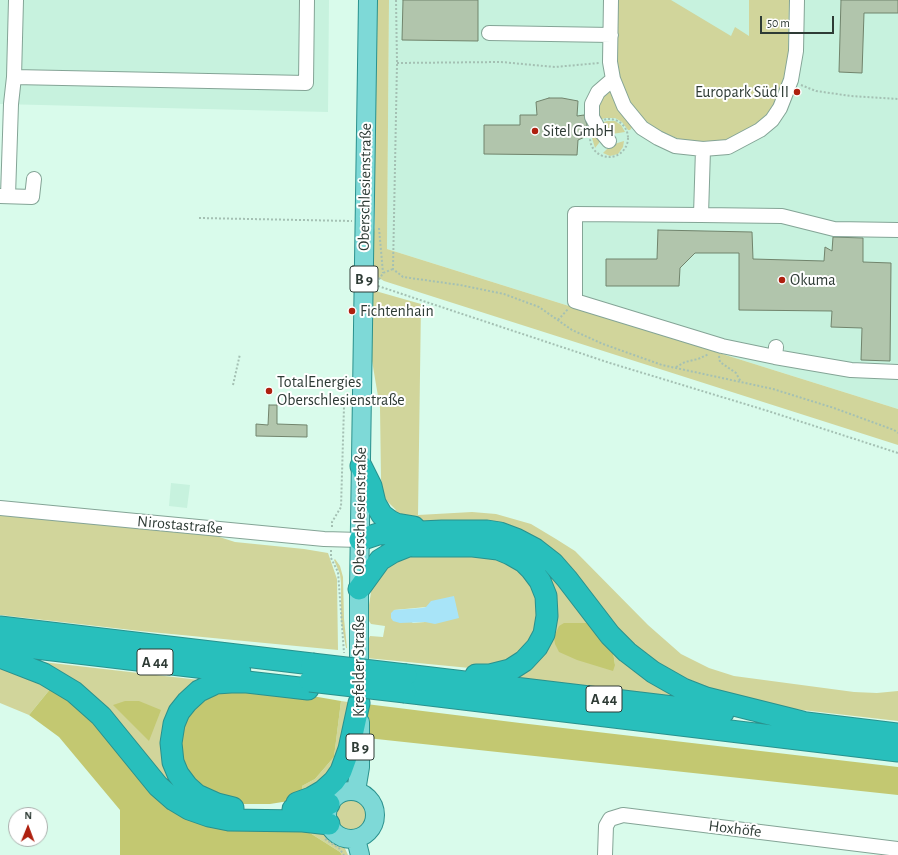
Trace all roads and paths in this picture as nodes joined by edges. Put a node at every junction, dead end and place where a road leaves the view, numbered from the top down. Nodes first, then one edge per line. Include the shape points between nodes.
1 (16, 0) edge
2 (307, 0) edge
3 (368, 0) edge
4 (396, 0) edge
5 (611, 0) edge
6 (797, 0) edge
7 (489, 33) dead end
8 (611, 35) junction
9 (610, 62) junction
10 (397, 63) junction
11 (14, 77) junction
12 (613, 79) junction
13 (791, 80) junction
14 (898, 99) edge
15 (608, 141) dead end
16 (703, 149) junction
17 (34, 179) dead end
18 (4, 196) edge
19 (701, 215) junction
20 (199, 218) dead end
21 (353, 221) dead end
22 (377, 222) dead end
23 (898, 230) edge
24 (393, 269) junction
25 (382, 273) junction
26 (575, 301) junction
27 (558, 320) junction
28 (722, 346) junction
29 (240, 354) dead end
30 (675, 368) junction
31 (898, 372) edge
32 (741, 382) junction
33 (349, 384) dead end
34 (233, 385) dead end
35 (898, 433) edge
36 (898, 454) edge
37 (361, 466) junction
38 (0, 508) edge
39 (442, 531) junction
40 (332, 539) junction
41 (360, 540) junction
42 (408, 546) junction
43 (359, 589) junction
44 (0, 627) edge
45 (0, 644) edge
46 (0, 657) edge
47 (350, 663) junction
48 (310, 678) junction
49 (405, 683) junction
50 (359, 703) junction
51 (802, 722) junction
52 (898, 734) edge
53 (898, 751) edge
54 (356, 791) junction
55 (258, 809) junction
56 (324, 817) junction
57 (358, 847) edge
58 (898, 849) edge
59 (344, 855) edge
60 (605, 855) edge

1 - 11 street
2 - 11 street via 306,83
3 - 37 main road, Oberschlesienstraße / B 9
4 - 10 path
5 - 8 street
6 - 13 street via 796,51
7 - 8 street
8 - 9 street
9 - 10 path via 555,67 500,62
9 - 12 street
10 - 24 path
11 - 18 street
12 - 15 street via 598,92 592,104 592,117
12 - 16 street via 624,106 642,128 675,146
13 - 14 path via 816,91
13 - 16 street via 780,108 772,120 760,130 728,147
16 - 19 street
17 - 18 street via 32,197
19 - 23 street via 782,216 834,228
19 - 26 street via 575,214
20 - 21 path
22 - 25 path via 380,231
24 - 25 path
24 - 27 path via 403,277 504,294 539,307
25 - 36 path via 376,285 610,363
26 - 27 path
26 - 28 street
27 - 30 path via 572,330 603,344
28 - 30 path via 708,355
28 - 31 street via 775,352 851,370
28 - 32 path via 720,362 736,373
29 - 34 path
30 - 32 path
32 - 35 path via 834,408
33 - 40 path via 344,407 341,507 332,522
37 - 39 highway via 371,486 375,503 386,518 400,525
37 - 41 main road, Oberschlesienstraße / B 9
38 - 40 street, Nirostastraße
39 - 41 highway via 378,534
39 - 51 highway via 487,531 522,541 553,563 610,635 653,672 683,689 706,698
40 - 41 street, Nirostastraße
40 - 47 path via 331,558 338,572
41 - 42 highway via 378,546
41 - 43 main road, Oberschlesienstraße / B 9
42 - 43 highway via 380,560
42 - 49 highway via 480,546 510,554 528,565 537,577 546,596 548,612 545,630 537,647 524,662 510,670 490,675
43 - 50 main road, Krefelder Straße / B 9
44 - 48 highway, A 44
45 - 48 highway, A 44
46 - 56 highway via 44,674 74,692 105,721 158,786 189,809 229,820
47 - 48 highway, A 44, bridge
47 - 49 highway, A 44, bridge
48 - 49 highway, A 44, bridge
48 - 55 highway via 216,683 195,694 184,705 176,719 171,739 171,754 178,774 186,786 197,795 217,804
49 - 51 highway, A 44
49 - 53 highway, A 44 via 499,703
50 - 54 main road, Krefelder Straße / B 9 via 360,767
50 - 55 highway via 347,759 334,781 317,795 306,800 291,805
51 - 52 highway, A 44
54 - 56 main road via 343,792 334,798
54 - 57 main road via 368,797 375,810 373,825 363,836
55 - 56 highway via 313,809
56 - 57 main road via 336,834
56 - 59 path via 314,831 339,848
58 - 60 street, Hoxhöfe via 623,815 610,819 606,826

